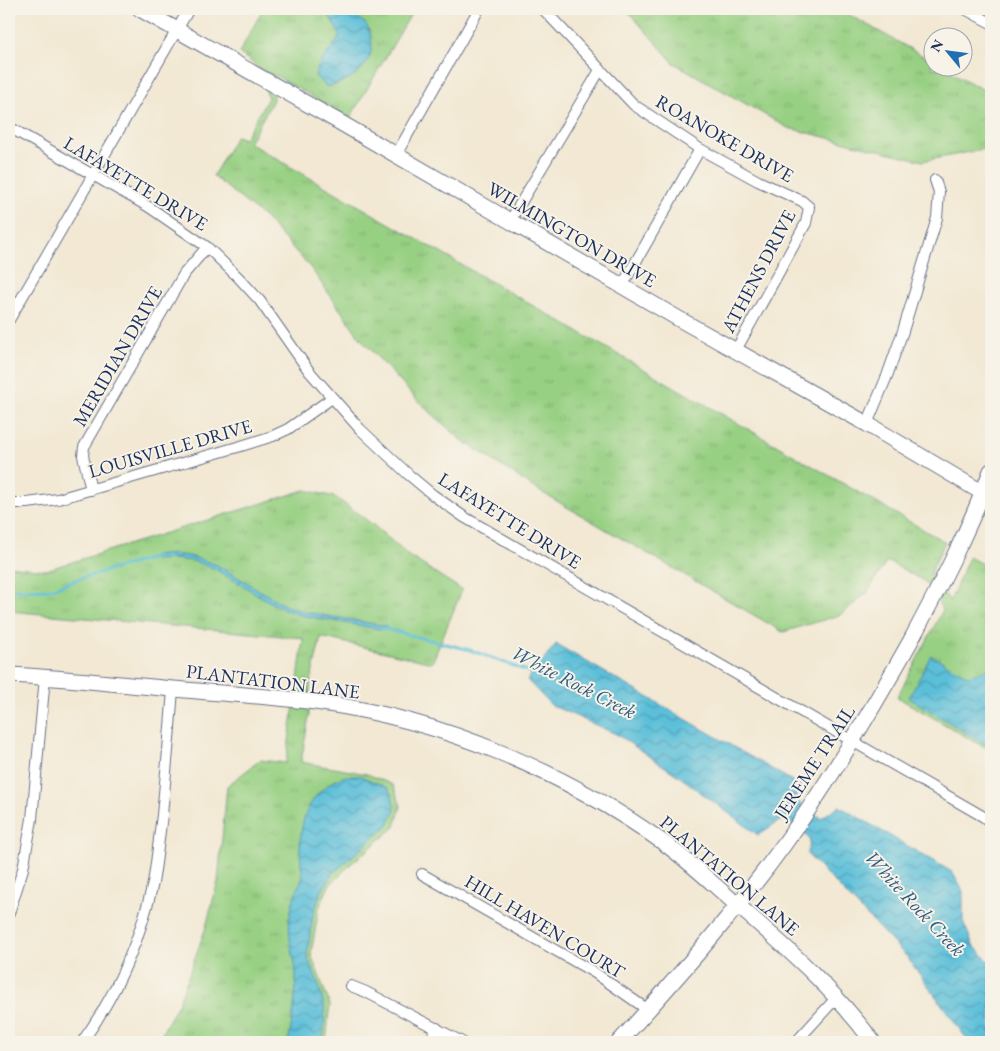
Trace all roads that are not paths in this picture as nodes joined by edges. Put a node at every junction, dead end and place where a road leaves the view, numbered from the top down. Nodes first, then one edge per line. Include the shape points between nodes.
1 (140, 9) edge
2 (189, 9) edge
3 (480, 9) edge
4 (543, 9) edge
5 (965, 9) edge
6 (991, 23) edge
7 (177, 30) junction
8 (600, 70) junction
9 (9, 127) edge
10 (700, 149) junction
11 (396, 155) junction
12 (93, 175) junction
13 (935, 180) dead end
14 (810, 207) joint
15 (510, 221) junction
16 (207, 247) junction
17 (622, 286) junction
18 (9, 320) edge
19 (736, 350) junction
20 (332, 398) junction
21 (867, 424) junction
22 (991, 471) edge
23 (91, 490) junction
24 (987, 496) edge
25 (9, 503) edge
26 (9, 675) edge
27 (44, 677) junction
28 (173, 689) junction
29 (852, 742) junction
30 (991, 823) edge
31 (422, 874) dead end
32 (737, 904) junction
33 (9, 913) edge
34 (351, 986) dead end
35 (837, 997) junction
36 (648, 1010) junction
37 (437, 1028) junction
38 (82, 1042) edge
39 (429, 1042) edge
40 (462, 1042) edge
41 (619, 1042) edge
42 (796, 1042) edge
43 (873, 1042) edge

1 - 7 street, WILMINGTON DRIVE
2 - 7 street
3 - 11 street
4 - 8 street, ROANOKE DRIVE
5 - 6 street
7 - 11 street, WILMINGTON DRIVE
7 - 12 street
8 - 10 street, ROANOKE DRIVE via 634,105
8 - 15 street
9 - 12 street, LAFAYETTE DRIVE
10 - 14 street, ROANOKE DRIVE
10 - 17 street
11 - 15 street, WILMINGTON DRIVE
12 - 16 street, LAFAYETTE DRIVE
12 - 18 street
13 - 21 street via 939,192 937,218 903,331
14 - 19 street, ATHENS DRIVE via 806,223
15 - 17 street, WILMINGTON DRIVE
16 - 20 street, LAFAYETTE DRIVE via 260,301
16 - 23 street, MERIDIAN DRIVE via 184,274 84,447
17 - 19 street, WILMINGTON DRIVE
19 - 21 street, WILMINGTON DRIVE
20 - 23 street, LOUISVILLE DRIVE via 273,436
20 - 29 street, LAFAYETTE DRIVE via 397,465 464,517
21 - 24 street, WILMINGTON DRIVE
22 - 24 street, JEREME TRAIL
23 - 25 street, LOUISVILLE DRIVE via 43,502
24 - 29 street, JEREME TRAIL via 881,695
26 - 27 street, PLANTATION LANE
27 - 28 street, PLANTATION LANE
27 - 33 street via 30,834
28 - 32 street, PLANTATION LANE via 322,703 393,717 459,736 587,794 663,842
28 - 38 street via 164,798 152,884 138,936 122,974
29 - 30 street, LAFAYETTE DRIVE
29 - 32 street, JEREME TRAIL via 788,838
31 - 36 street, HILL HAVEN COURT via 594,973
32 - 35 street, PLANTATION LANE
32 - 36 street, JEREME TRAIL
34 - 37 street
35 - 42 street
35 - 43 street, PLANTATION LANE
36 - 41 street, JEREME TRAIL
37 - 39 street
37 - 40 street

